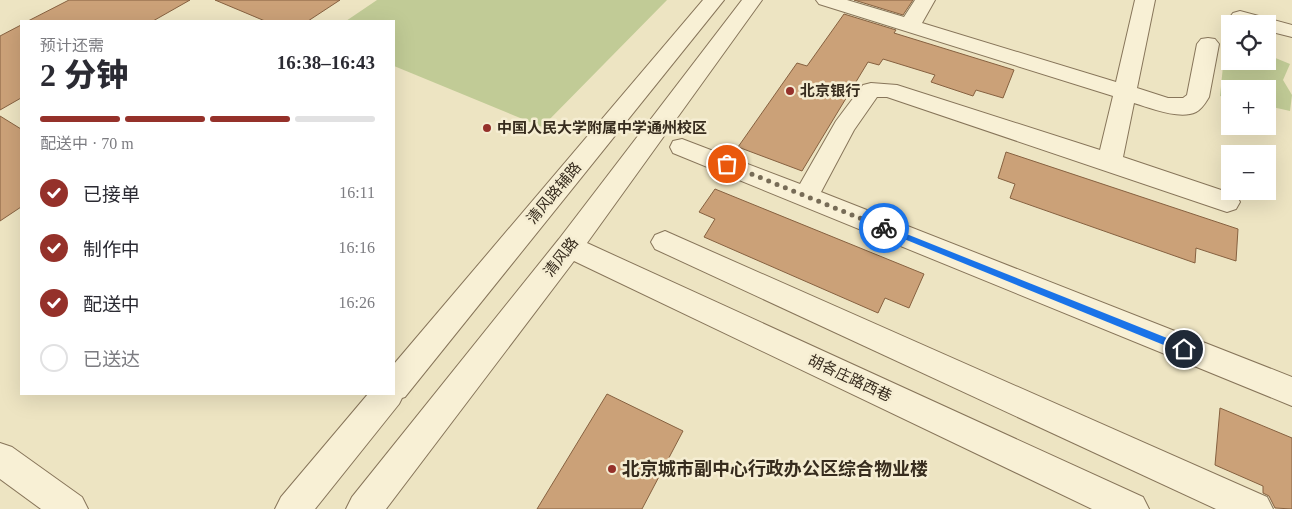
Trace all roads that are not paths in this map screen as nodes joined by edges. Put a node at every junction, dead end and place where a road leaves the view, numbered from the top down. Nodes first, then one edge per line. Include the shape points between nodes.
1 (714, 0) edge
2 (752, 0) edge
3 (826, 0) edge
4 (925, 0) edge
5 (1145, 0) edge
6 (910, 25) junction
7 (1276, 27) edge
8 (1292, 31) edge
9 (1208, 44) dead end
10 (1124, 91) junction
11 (682, 147) dead end
12 (1110, 162) junction
13 (806, 196) junction
14 (1227, 202) dead end
15 (665, 242) dead end
16 (569, 247) junction
17 (395, 386) edge
18 (1292, 392) edge
19 (387, 395) edge
20 (0, 459) edge
21 (70, 509) edge
22 (293, 509) edge
23 (364, 509) edge
24 (1131, 509) edge
25 (1255, 509) edge

1 - 17 street, 清风路辅路
2 - 16 street, 清风路
3 - 6 street
4 - 6 street
5 - 10 street
6 - 10 street
7 - 8 street
9 - 10 street via 1198,98 1189,106 1167,105
10 - 12 street
11 - 13 street
12 - 13 street via 889,90 871,90 844,127
12 - 14 street
13 - 18 street
15 - 25 street
16 - 23 street, 清风路
16 - 24 street, 胡各庄路西巷
19 - 22 street
20 - 21 street

